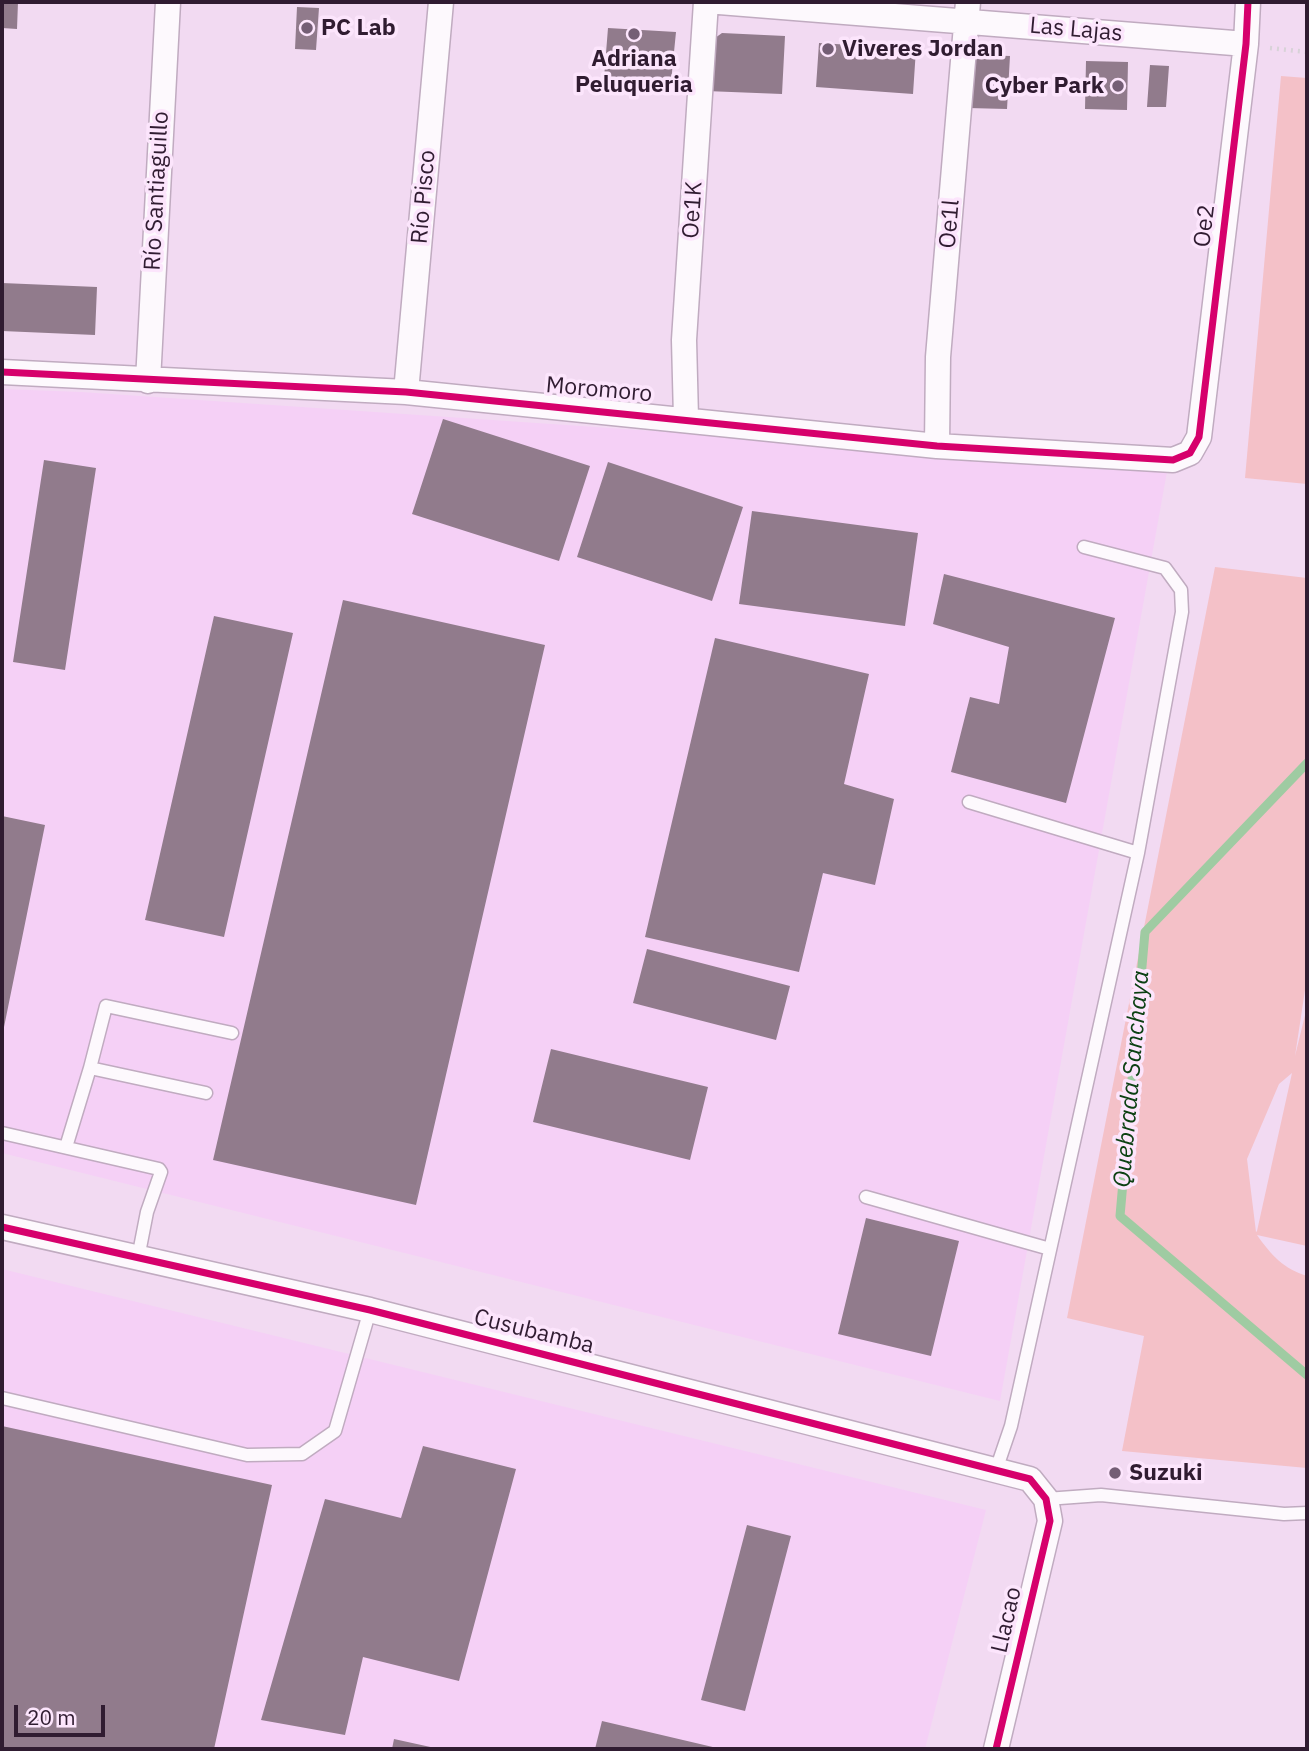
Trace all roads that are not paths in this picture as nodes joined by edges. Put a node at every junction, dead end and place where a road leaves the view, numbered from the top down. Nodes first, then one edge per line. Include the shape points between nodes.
1 (168, 2) edge
2 (442, 2) edge
3 (706, 2) edge
4 (719, 2) edge
5 (1248, 2) edge
6 (967, 11) edge
7 (1246, 44) junction
8 (2, 372) edge
9 (148, 381) junction
10 (406, 392) junction
11 (686, 418) junction
12 (937, 446) junction
13 (1190, 453) joint
14 (1084, 547) dead end
15 (969, 802) dead end
16 (1138, 853) junction
17 (232, 1032) dead end
18 (90, 1068) junction
19 (205, 1093) dead end
20 (2, 1133) edge
21 (66, 1146) junction
22 (866, 1197) dead end
23 (2, 1227) edge
24 (1051, 1249) junction
25 (138, 1258) junction
26 (370, 1310) junction
27 (2, 1398) edge
28 (996, 1470) junction
29 (1046, 1499) junction
30 (1307, 1513) edge
31 (996, 1749) edge

1 - 9 street, Río Santiaguillo
2 - 10 street, Río Pisco
3 - 11 street, Oe1K via 684,340
4 - 6 street, Las Lajas
5 - 7 street, Oe2
6 - 7 street, Las Lajas
6 - 12 street, Oe1l via 938,357
7 - 13 street, Oe2 via 1199,437
8 - 9 street, Moromoro
9 - 10 street, Moromoro
10 - 11 street, Moromoro
11 - 12 street, Moromoro
12 - 13 street, Moromoro via 1173,460
14 - 16 lane via 1165,568 1181,590 1182,612
15 - 16 lane
16 - 24 lane
17 - 18 lane via 106,1006
18 - 19 lane
18 - 21 lane
20 - 21 lane
21 - 25 lane via 161,1171
22 - 24 lane
23 - 25 street, Cusubamba
24 - 28 lane via 1011,1426
25 - 26 street, Cusubamba
26 - 27 lane via 335,1431 302,1454 247,1455
26 - 28 street, Cusubamba
28 - 29 street, Cusubamba via 1030,1479
29 - 30 lane via 1101,1495
29 - 31 street, Llacao via 1050,1521

